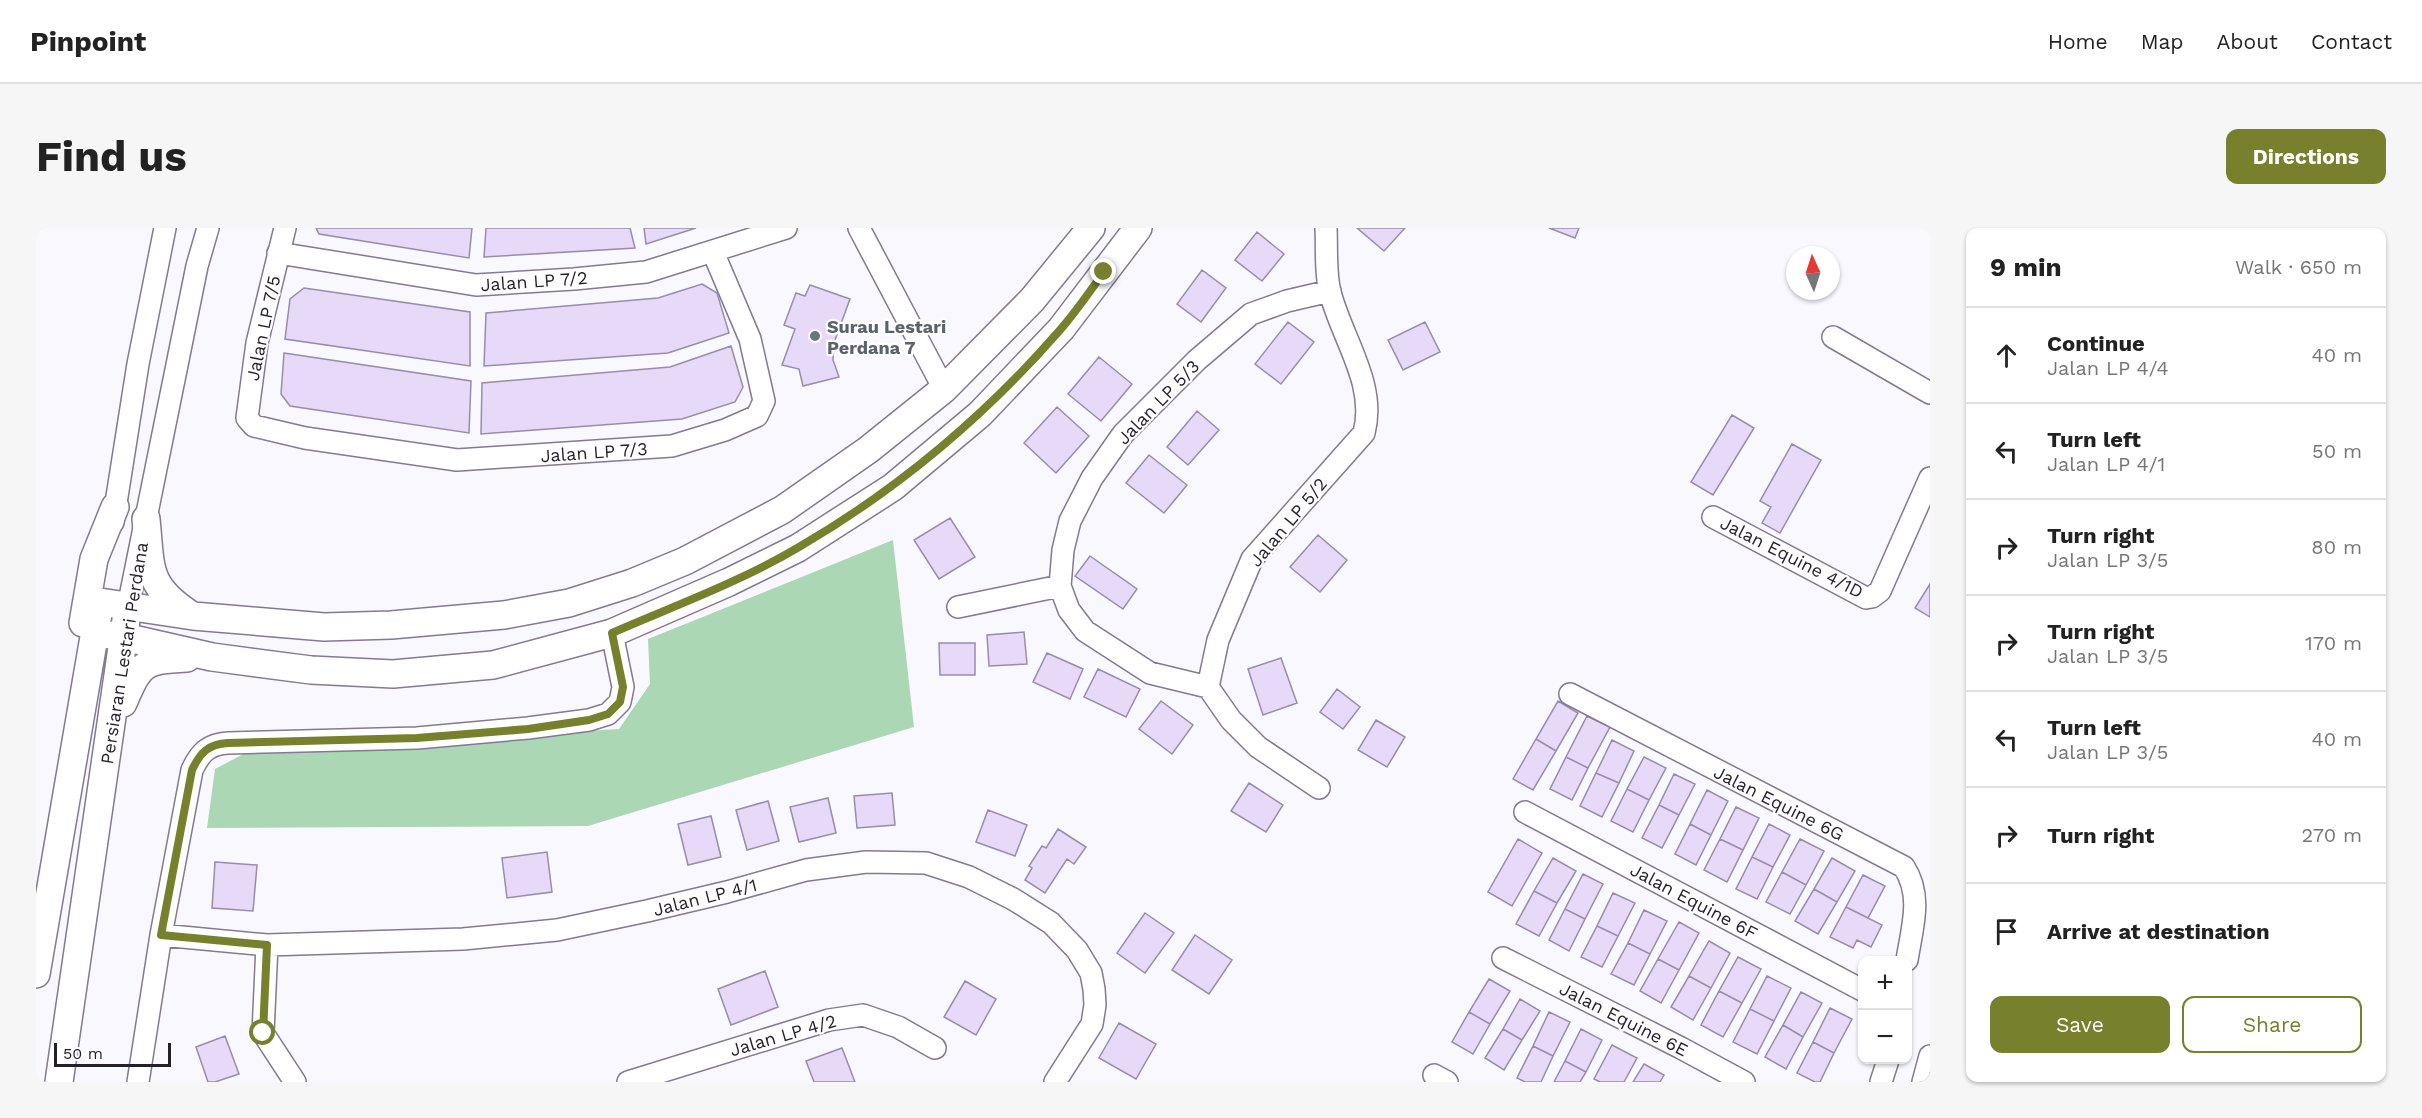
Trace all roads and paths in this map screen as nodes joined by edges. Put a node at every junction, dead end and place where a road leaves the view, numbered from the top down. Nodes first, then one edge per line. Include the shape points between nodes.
1 (165, 228) edge
2 (208, 228) edge
3 (285, 228) edge
4 (786, 228) edge
5 (858, 228) edge
6 (1091, 228) edge
7 (1138, 228) edge
8 (1326, 228) edge
9 (713, 252) junction
10 (278, 253) junction
11 (1330, 291) junction
12 (1833, 337) dead end
13 (944, 389) junction
14 (1930, 393) edge
15 (254, 426) joint
16 (1930, 478) edge
17 (115, 507) junction
18 (1713, 517) dead end
19 (146, 519) junction
20 (1060, 586) junction
21 (100, 602) junction
22 (128, 607) junction
23 (958, 608) dead end
24 (193, 616) junction
25 (95, 633) junction
26 (612, 633) junction
27 (124, 637) junction
28 (212, 657) junction
29 (1208, 687) junction
30 (1570, 694) dead end
31 (110, 731) junction
32 (76, 744) junction
33 (1319, 788) dead end
34 (1526, 812) dead end
35 (161, 935) junction
36 (267, 945) junction
37 (1908, 956) edge
38 (1503, 958) dead end
39 (36, 974) edge
40 (1858, 987) edge
41 (935, 1048) dead end
42 (1930, 1056) edge
43 (1886, 1064) edge
44 (59, 1082) edge
45 (138, 1082) edge
46 (295, 1082) edge
47 (627, 1082) edge
48 (1055, 1082) edge
49 (1744, 1082) edge
50 (1881, 1082) edge
51 (1923, 1082) edge

1 - 17 street, Persiaran Lestari Perdana
2 - 19 street, Persiaran Lestari Perdana
3 - 10 street, Jalan LP 7/5
4 - 9 street, Jalan LP 7/2
5 - 13 street
6 - 13 main road via 1032,300
7 - 26 main road via 1061,329 980,414 893,487 798,548
8 - 11 street, Jalan LP 5/2
9 - 10 street, Jalan LP 7/2 via 646,272 476,285
9 - 15 street, Jalan LP 7/3 via 750,339 764,400 757,416 724,430 672,446 457,460 305,438
10 - 15 street, Jalan LP 7/5 via 247,408 247,418
11 - 20 street, Jalan LP 5/3 via 1251,314 1197,360 1123,434 1092,478 1070,521
11 - 29 street, Jalan LP 5/2 via 1358,364 1368,417 1364,434 1252,559 1218,640
12 - 14 street
13 - 24 main road via 868,450 782,510 685,561 569,603 504,615 324,627
16 - 18 street, Jalan Equine 4/1D via 1880,591 1872,597 1861,597
17 - 21 street, Persiaran Lestari Perdana
17 - 32 main road via 94,559 74,680
19 - 22 street, Persiaran Lestari Perdana
19 - 24 main road via 154,579 163,594
20 - 23 street
20 - 29 street via 1069,610 1085,631 1150,673
21 - 22 main road
21 - 25 main road, Persiaran Lestari Perdana
22 - 24 main road
22 - 27 main road, Persiaran Lestari Perdana
25 - 27 main road
25 - 32 main road, Persiaran Lestari Perdana
26 - 28 main road via 493,665 393,674 311,670
26 - 35 street via 623,687 620,702 608,714 589,720 417,738 219,743 203,751 192,770
27 - 28 main road
27 - 31 main road, Persiaran Lestari Perdana
28 - 31 main road via 155,659 139,670
29 - 33 street via 1231,720 1258,747
30 - 37 street, Jalan Equine 6G via 1904,867 1915,890
31 - 44 main road, Persiaran Lestari Perdana
32 - 39 main road, Persiaran Lestari Perdana
34 - 40 street, Jalan Equine 6F
35 - 36 street, Jalan LP 4/1
35 - 45 street
36 - 46 street via 263,1033
36 - 48 street, Jalan LP 4/1 via 463,939 557,930 728,892 806,870 866,862 926,863 969,877 1051,923 1077,950 1091,973 1095,1005 1092,1024
38 - 49 street, Jalan Equine 6E
41 - 47 street, Jalan LP 4/2 via 898,1027 863,1015 829,1020
42 - 51 street
43 - 50 street

